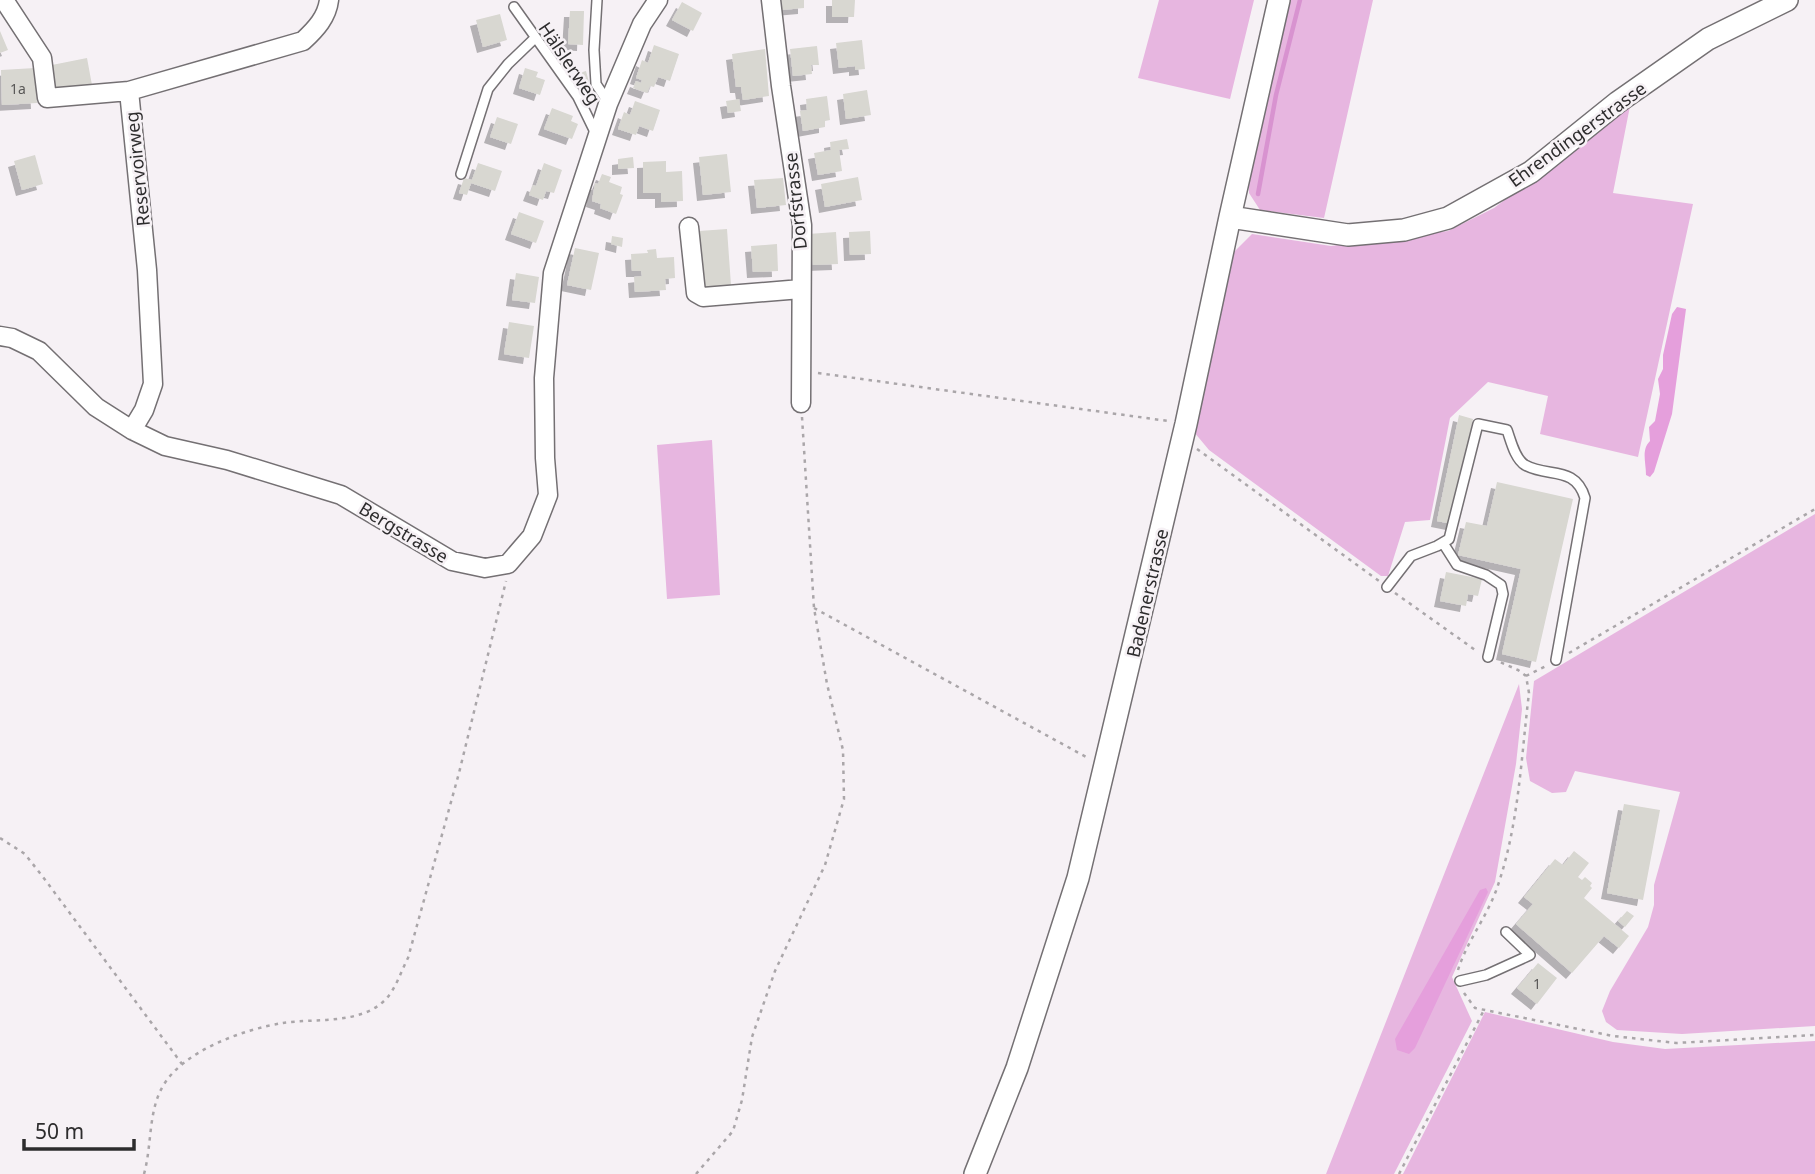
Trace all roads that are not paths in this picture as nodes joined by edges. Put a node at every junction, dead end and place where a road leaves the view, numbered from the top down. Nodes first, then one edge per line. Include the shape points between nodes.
1 (4, 0) edge
2 (329, 0) edge
3 (597, 0) edge
4 (658, 0) edge
5 (771, 0) edge
6 (1279, 0) edge
7 (1787, 0) edge
8 (514, 7) dead end
9 (535, 38) junction
10 (129, 91) junction
11 (608, 104) junction
12 (598, 138) junction
13 (461, 174) dead end
14 (1230, 217) junction
15 (689, 227) dead end
16 (801, 289) junction
17 (0, 336) edge
18 (801, 404) road end
19 (132, 430) junction
20 (1443, 543) junction
21 (1387, 587) road end
22 (1488, 657) road end
23 (1556, 660) road end
24 (1506, 933) dead end
25 (1460, 981) road end
26 (975, 1174) edge

1 - 10 street via 42,58 47,98
2 - 10 street, Reservoirweg via 317,27 303,41
3 - 11 lane via 596,85
4 - 11 street via 642,24
5 - 16 street, Dorfstrasse via 802,225
6 - 14 street, Badenerstrasse
7 - 14 street, Ehrendingerstrasse via 1708,39 1618,102 1531,172 1448,218 1404,230 1349,235
8 - 9 lane, Hälslerweg
9 - 12 lane, Hälslerweg via 578,97
9 - 13 lane via 488,89
10 - 19 street, Reservoirweg via 153,384
11 - 12 street
12 - 19 street, Bergstrasse via 553,273 544,378 548,495 532,536 508,564 485,568 452,561 341,495 165,446
14 - 26 street, Badenerstrasse via 1185,431 1078,878 1017,1068
15 - 16 street via 696,293 703,297
16 - 18 street, Dorfstrasse
17 - 19 street, Bergstrasse via 39,351 96,407
20 - 21 lane via 1411,556
20 - 22 lane via 1457,565 1501,585 1503,594
20 - 23 lane via 1449,539 1478,424 1507,430 1525,465 1571,477 1581,485 1585,498
24 - 25 lane via 1530,955

